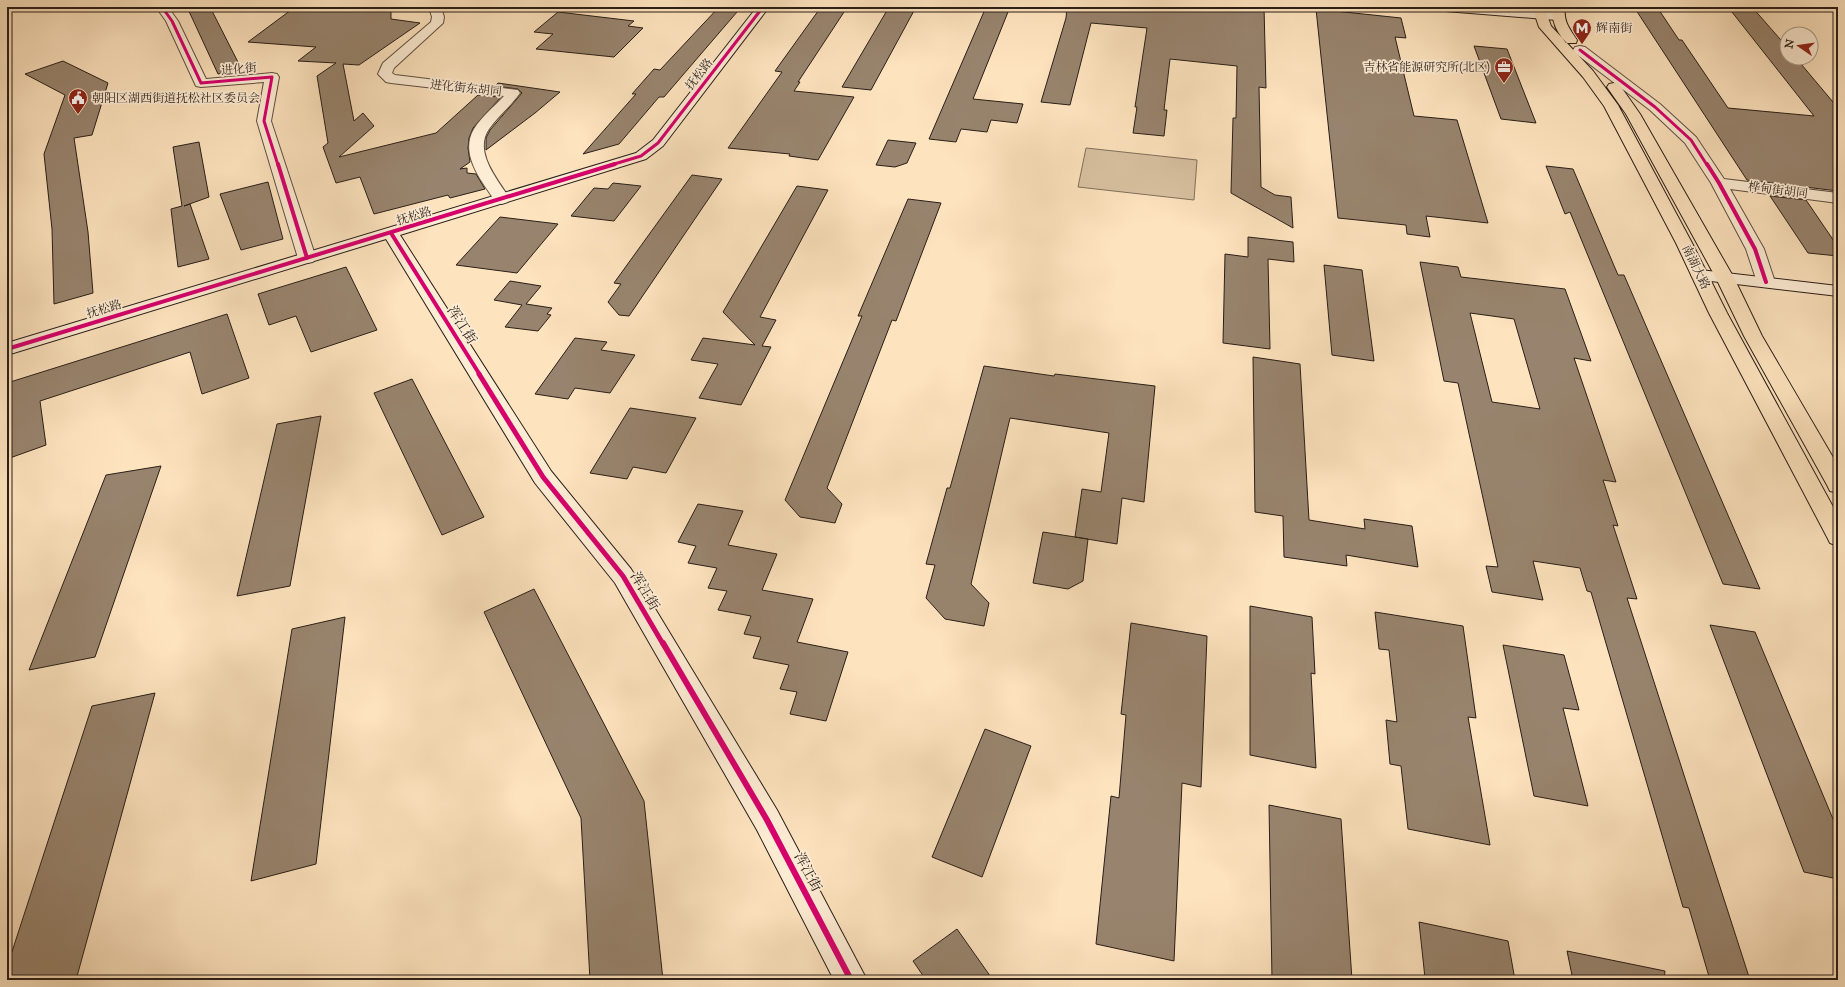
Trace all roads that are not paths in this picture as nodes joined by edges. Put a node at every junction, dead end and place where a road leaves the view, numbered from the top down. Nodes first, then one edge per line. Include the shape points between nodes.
1 (162, 7) edge
2 (436, 7) edge
3 (763, 7) edge
4 (1445, 7) edge
5 (1550, 11) edge
6 (1580, 50) junction
7 (1719, 183) junction
8 (1838, 198) edge
9 (502, 199) junction
10 (391, 233) junction
11 (307, 258) junction
12 (1700, 275) junction
13 (1726, 278) junction
14 (1766, 282) junction
15 (1838, 290) edge
16 (7, 349) edge
17 (1838, 485) edge
18 (1838, 537) edge
19 (850, 980) edge

1 - 11 street, 进化街 via 172,21 201,83 272,77 264,121
2 - 9 street, 进化街东胡同 via 436,23 388,66 385,74 391,79 513,93 481,130 476,141 479,162
3 - 9 street, 抚松路 via 658,143 641,156
4 - 5 street
5 - 6 main road, 南湖大路 via 1562,30
5 - 12 main road, 南湖大路 via 1545,27 1588,74 1611,105
6 - 7 street via 1655,107 1691,140
6 - 13 main road, 南湖大路 via 1607,78 1633,114
7 - 8 street, 桦甸街胡同
7 - 14 street via 1755,249
9 - 10 street, 抚松路
10 - 11 street, 抚松路
10 - 19 street, 浑江街 via 542,477 623,576 767,820
11 - 16 street, 抚松路
12 - 13 street
12 - 18 main road, 南湖大路
13 - 14 street
13 - 17 main road, 南湖大路 via 1753,336
14 - 15 street

